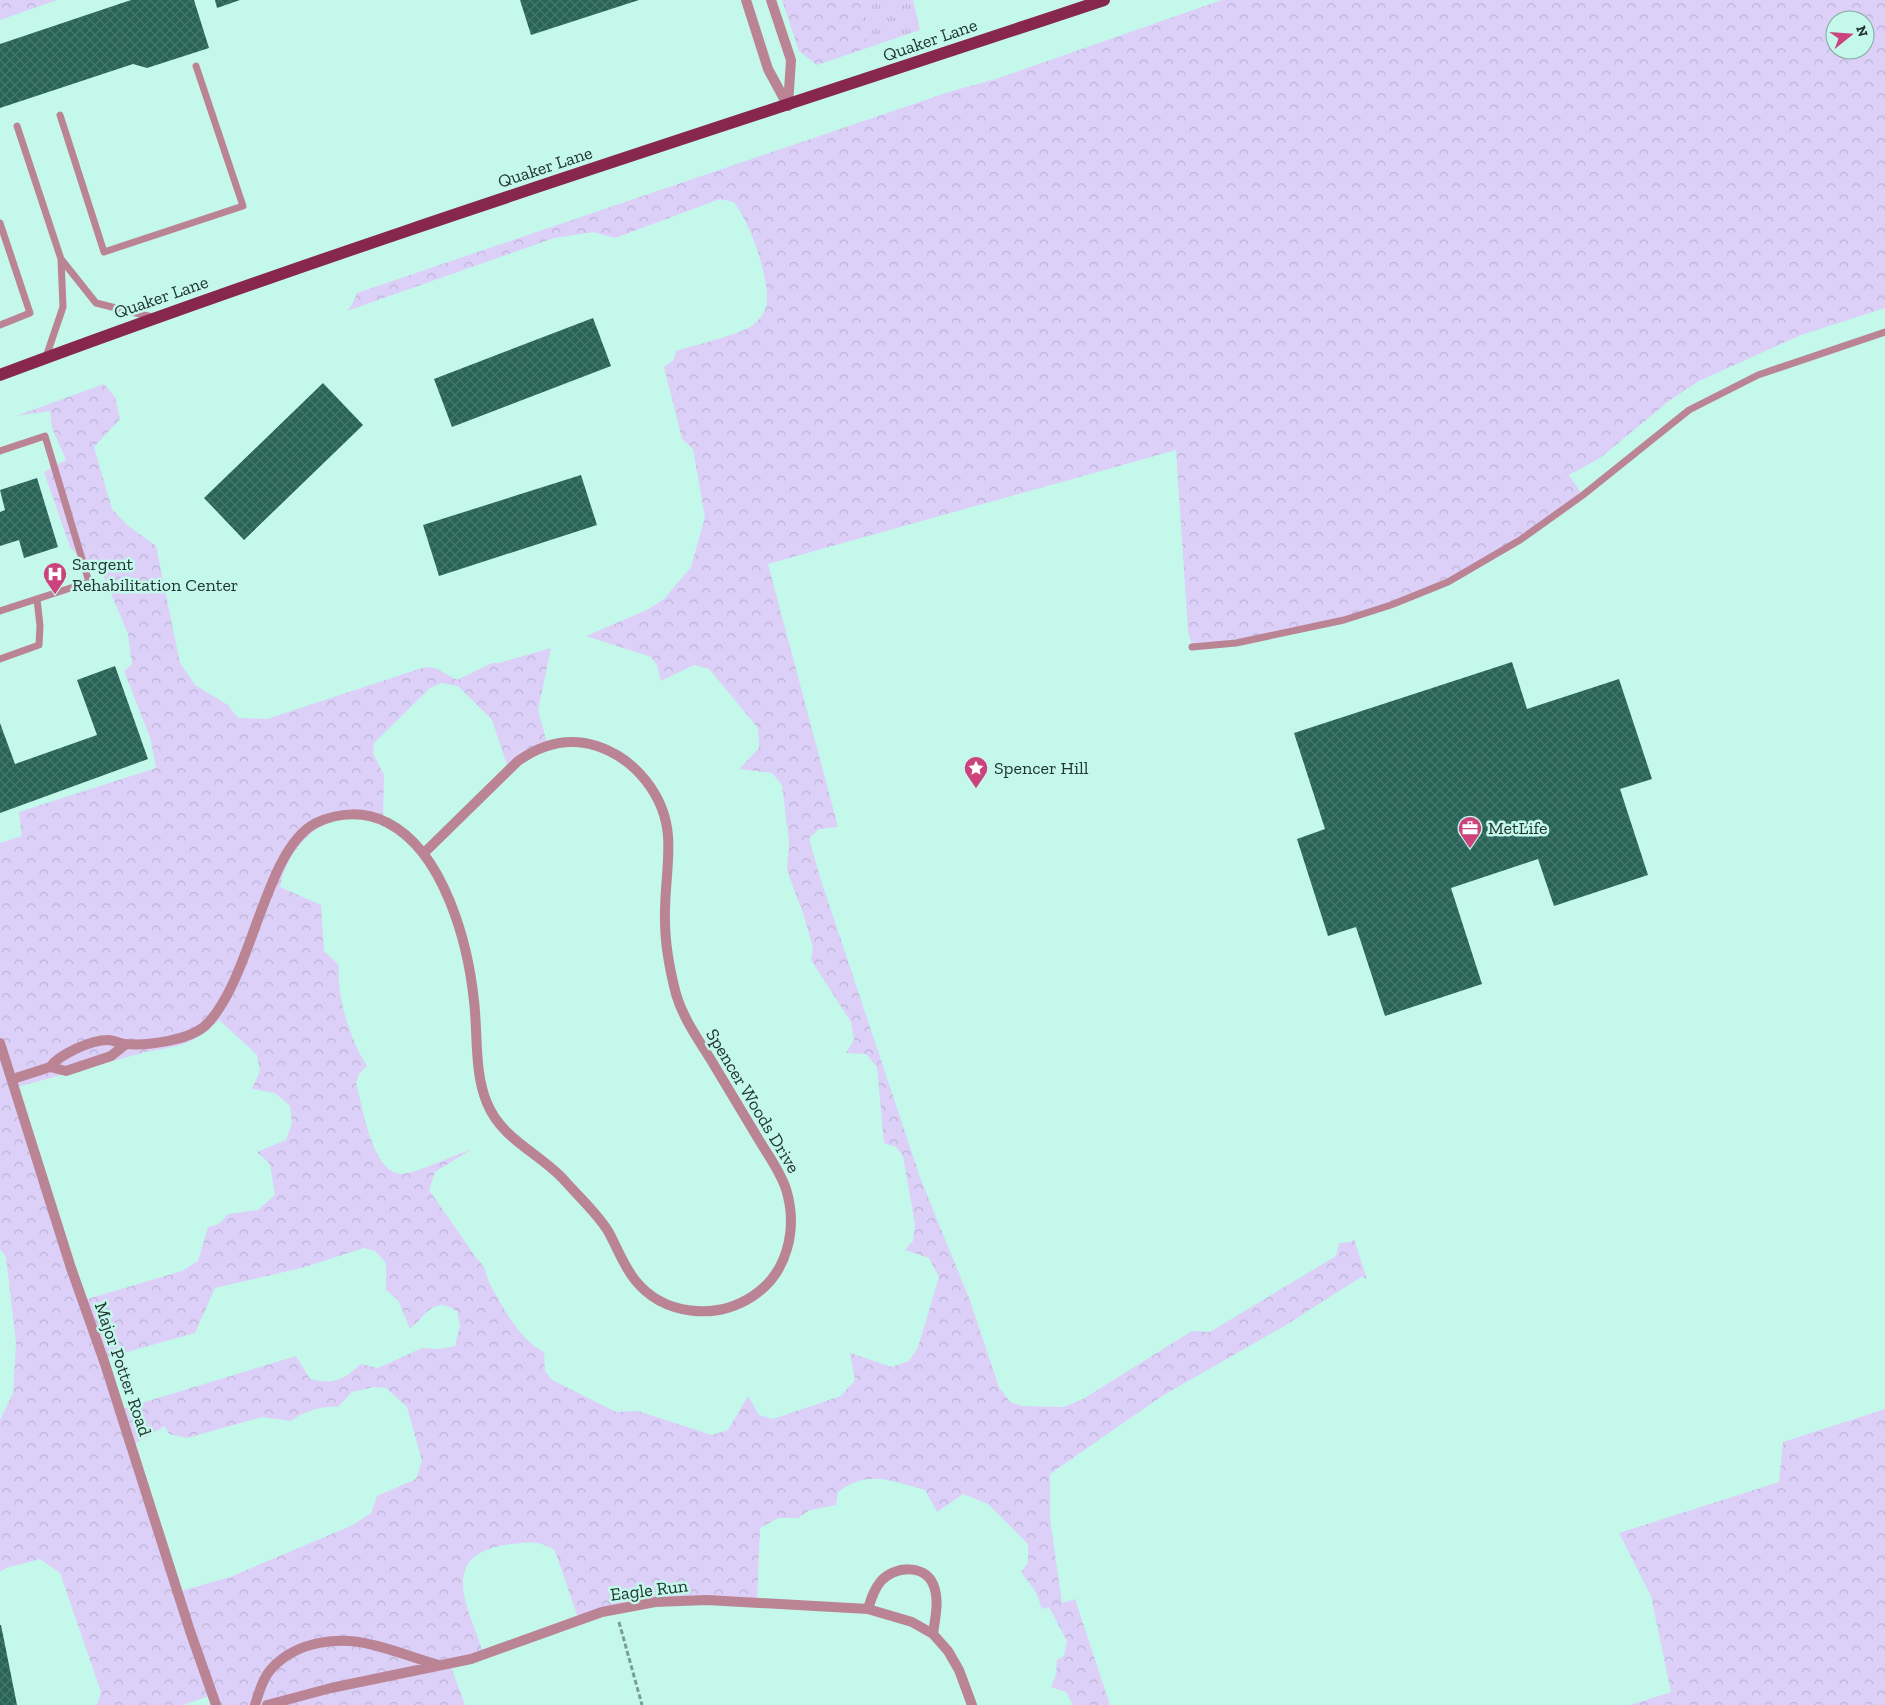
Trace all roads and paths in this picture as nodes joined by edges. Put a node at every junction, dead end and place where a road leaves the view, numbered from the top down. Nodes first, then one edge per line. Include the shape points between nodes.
1 (746, 0) edge
2 (771, 0) edge
3 (1104, 0) edge
4 (196, 66) dead end
5 (788, 106) junction
6 (60, 115) dead end
7 (17, 126) dead end
8 (0, 223) edge
9 (61, 259) junction
10 (154, 318) junction
11 (0, 325) edge
12 (1885, 332) edge
13 (46, 357) junction
14 (0, 374) edge
15 (0, 452) edge
16 (37, 599) junction
17 (0, 612) edge
18 (1192, 647) dead end
19 (0, 658) edge
20 (424, 853) junction
21 (0, 1044) edge
22 (126, 1044) junction
23 (50, 1067) junction
24 (12, 1079) junction
25 (868, 1609) junction
26 (615, 1610) junction
27 (933, 1634) junction
28 (443, 1666) junction
29 (216, 1705) edge
30 (255, 1705) edge
31 (267, 1705) edge
32 (642, 1705) edge
33 (972, 1705) edge

1 - 5 street via 768,70
2 - 5 street via 791,60
3 - 5 main road, Quaker Lane
4 - 6 lane via 243,206 104,252
5 - 10 main road, Quaker Lane via 484,205
7 - 9 lane
8 - 11 lane via 30,313
9 - 10 lane via 96,303
9 - 13 lane via 63,307
10 - 13 main road, Quaker Lane
12 - 18 lane via 1758,375 1689,410 1583,495 1520,540 1448,582 1391,605 1295,632
13 - 14 main road, Quaker Lane
15 - 16 lane via 45,436 89,582
16 - 17 lane
16 - 19 lane via 39,645
20 - 20 street, Spencer Woods Drive via 443,886 463,945 474,997 484,1092 504,1131 560,1175 606,1228 631,1275 652,1296 678,1308 707,1312 734,1306 759,1292 778,1270 787,1251 791,1230 789,1202 778,1172 688,1023 676,994 665,930 668,836 660,802 648,783 627,762 599,747 572,742 546,746 518,761
20 - 22 street, Spencer Woods Drive via 399,829 370,815 347,814 307,829 298,836 284,857 237,975 206,1024 198,1031 177,1039
21 - 24 street, Major Potter Road
22 - 23 street, Spencer Woods Drive via 111,1056 66,1072
22 - 23 street, Spencer Woods Drive via 106,1040 59,1055
23 - 24 street, Spencer Woods Drive
24 - 29 street, Major Potter Road
25 - 26 street, Eagle Run via 707,1600 655,1602
25 - 27 street, Eagle Run via 902,1618
25 - 27 street via 877,1588 888,1575 905,1570 922,1572 931,1580 935,1590
26 - 28 street, Eagle Run via 582,1618 472,1659
26 - 32 path
27 - 33 street, Eagle Run via 957,1665
28 - 30 street via 372,1644 341,1640 309,1644 272,1668
28 - 31 street, Eagle Run via 331,1688

